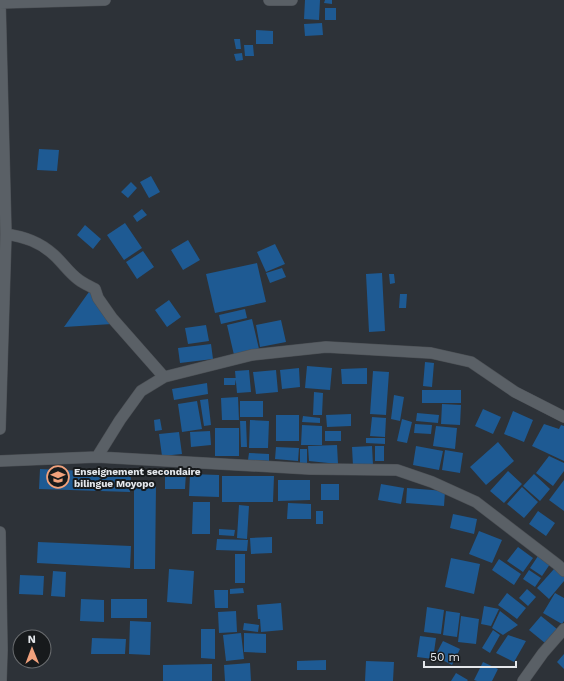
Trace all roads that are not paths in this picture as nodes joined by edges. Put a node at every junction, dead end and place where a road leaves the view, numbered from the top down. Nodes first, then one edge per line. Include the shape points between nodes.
1 (105, 0) edge
2 (269, 0) edge
3 (292, 0) edge
4 (0, 1) edge
5 (6, 234) junction
6 (164, 377) junction
7 (564, 417) edge
8 (0, 429) edge
9 (97, 457) junction
10 (0, 461) edge
11 (0, 532) edge
12 (564, 571) edge
13 (564, 629) edge
14 (1, 681) edge
15 (522, 681) edge

1 - 4 street
2 - 3 street
4 - 5 street
5 - 6 street via 39,243 79,281 95,289 112,318
5 - 8 street
6 - 7 street via 252,355 326,347 431,353 471,362 515,392
6 - 9 street via 141,391
9 - 10 street
9 - 12 street via 310,469 397,470 432,482 476,502
11 - 14 street
13 - 15 street

